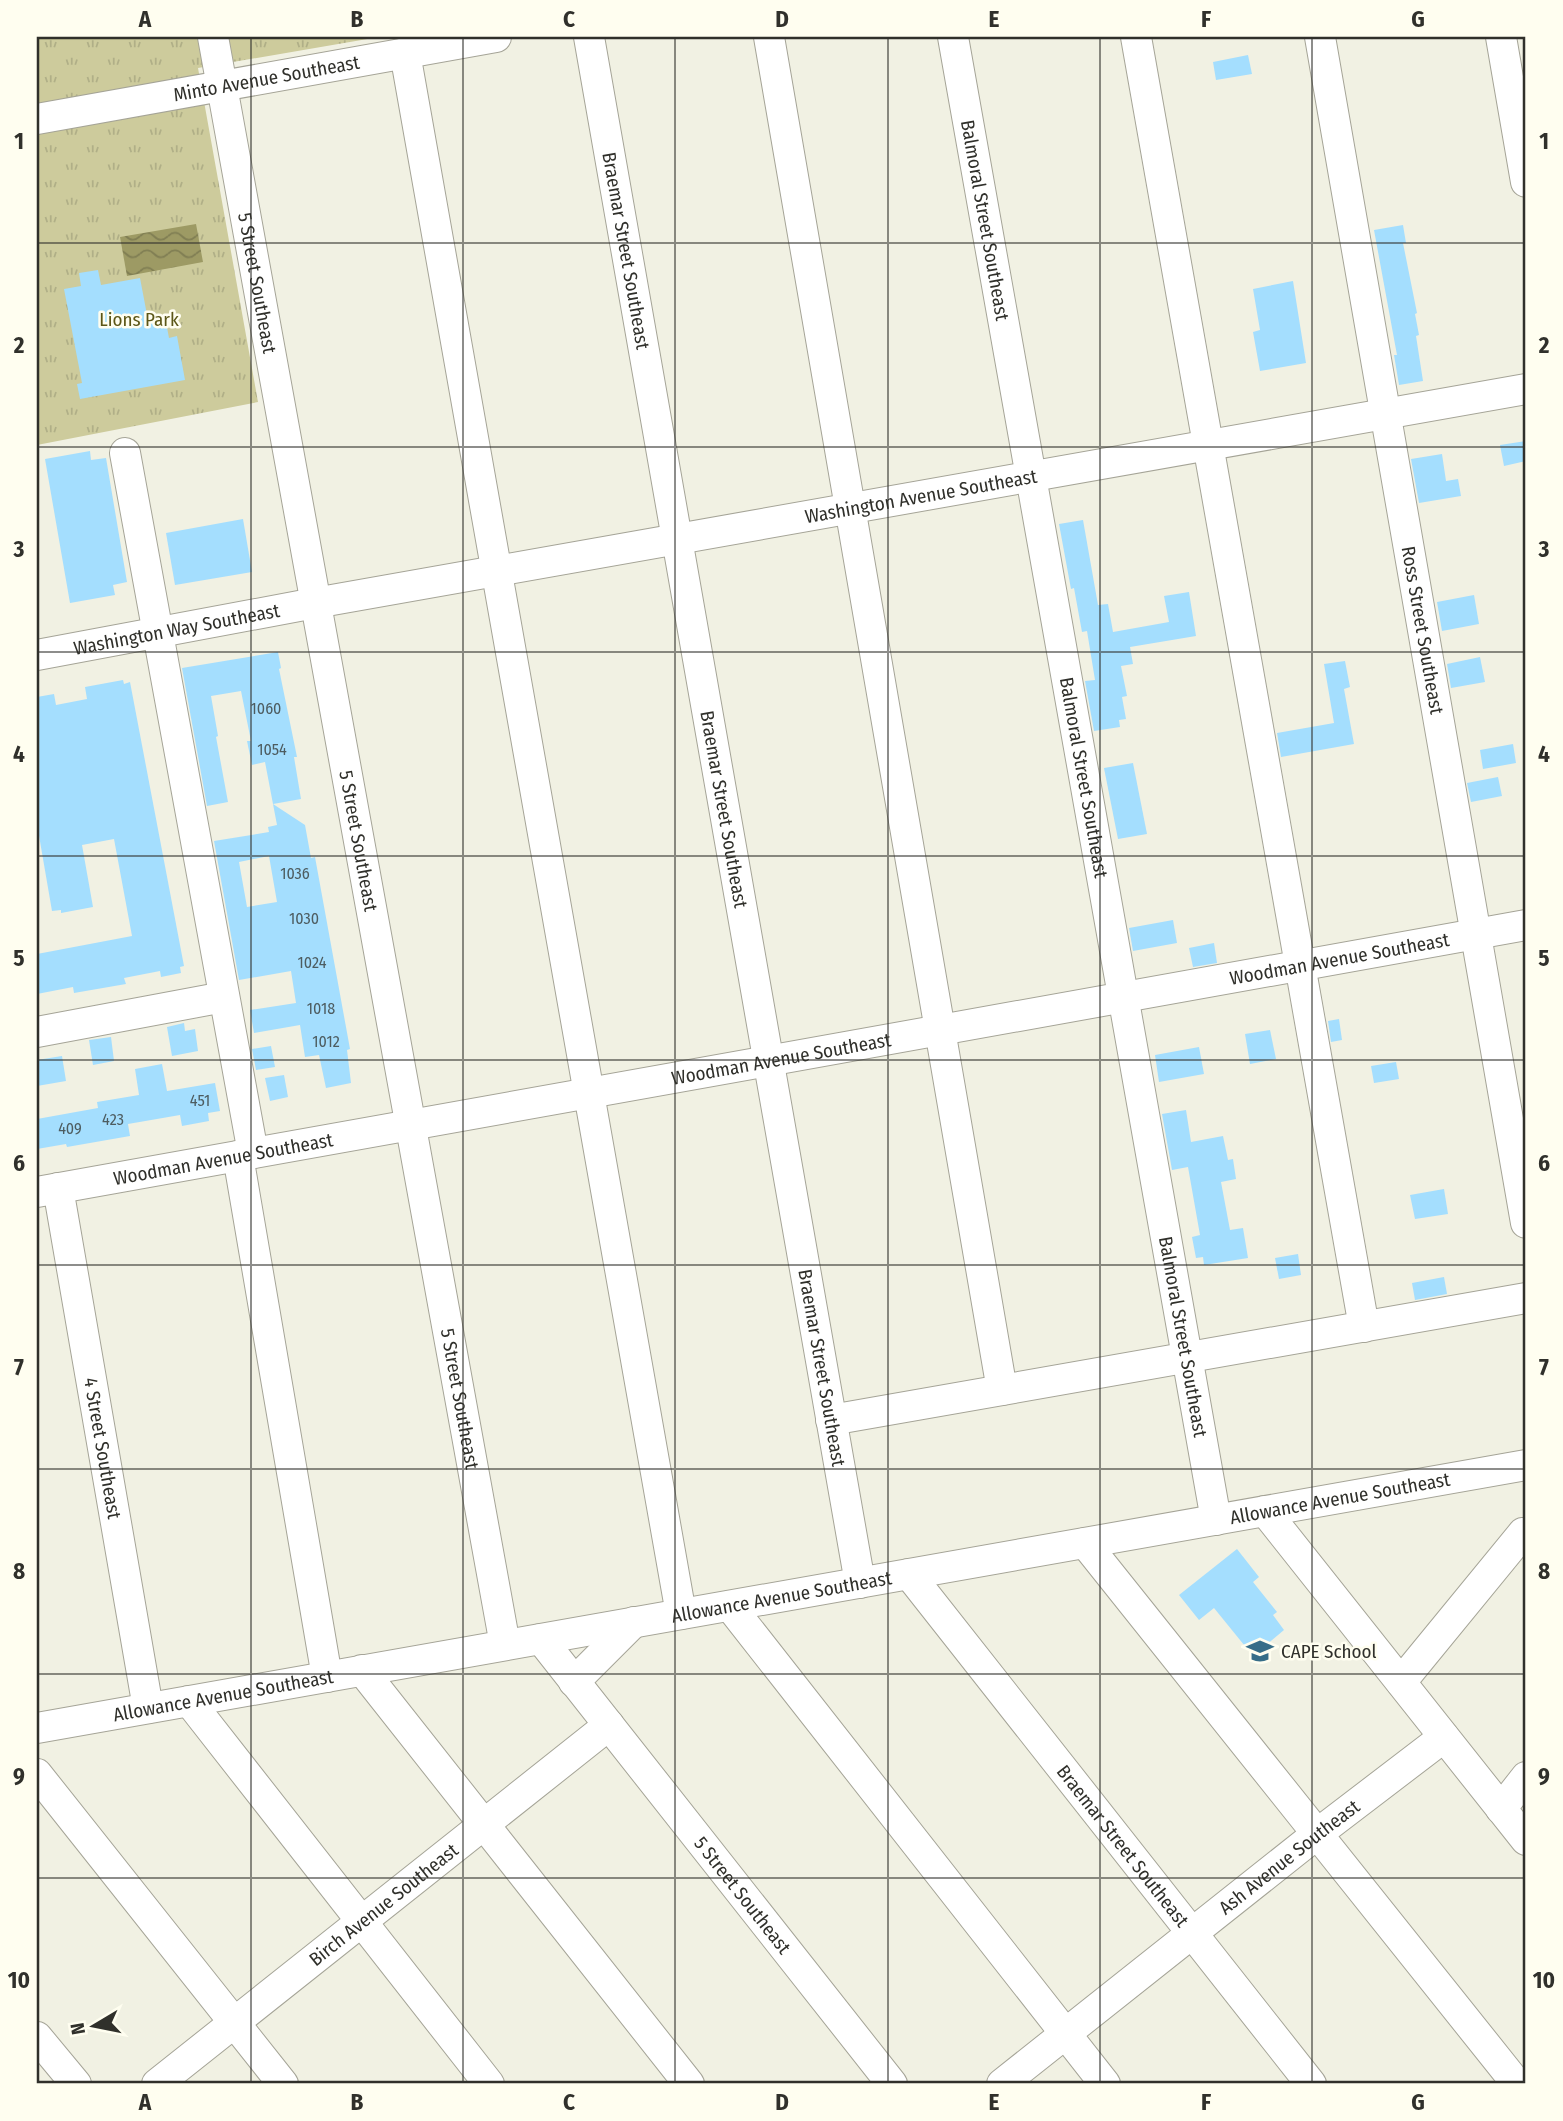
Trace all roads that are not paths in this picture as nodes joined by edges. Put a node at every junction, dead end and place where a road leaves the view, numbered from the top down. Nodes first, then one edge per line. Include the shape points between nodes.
1 (213, 37) edge
2 (496, 37) edge
3 (589, 37) edge
4 (769, 37) edge
5 (953, 37) edge
6 (1136, 37) edge
7 (1320, 37) edge
8 (1501, 37) edge
9 (405, 53) junction
10 (221, 86) junction
11 (37, 119) edge
12 (1526, 182) edge
13 (1526, 389) edge
14 (1385, 414) junction
15 (1208, 445) junction
16 (125, 453) dead end
17 (1031, 476) junction
18 (850, 509) junction
19 (677, 539) junction
20 (496, 571) junction
21 (315, 603) junction
22 (158, 633) junction
23 (37, 656) edge
24 (1526, 925) edge
25 (1476, 934) junction
26 (1301, 966) junction
27 (225, 997) junction
28 (1124, 997) junction
29 (940, 1030) junction
30 (37, 1032) edge
31 (768, 1061) junction
32 (589, 1093) junction
33 (411, 1125) junction
34 (246, 1154) junction
35 (47, 1190) edge
36 (1526, 1223) edge
37 (1526, 1298) edge
38 (1364, 1326) junction
39 (1188, 1357) junction
40 (1002, 1390) junction
41 (831, 1420) junction
42 (1526, 1465) edge
43 (1265, 1511) junction
44 (1216, 1520) junction
45 (1523, 1533) dead end
46 (1085, 1543) junction
47 (909, 1574) junction
48 (860, 1583) junction
49 (730, 1606) junction
50 (681, 1614) junction
51 (634, 1622) junction
52 (541, 1639) junction
53 (505, 1645) junction
54 (362, 1670) junction
55 (327, 1676) junction
56 (574, 1682) junction
57 (1401, 1682) junction
58 (189, 1701) junction
59 (148, 1709) junction
60 (609, 1725) junction
61 (37, 1728) edge
62 (1444, 1737) junction
63 (37, 1774) edge
64 (1526, 1777) edge
65 (1502, 1809) junction
66 (484, 1825) junction
67 (1317, 1833) junction
68 (1526, 1840) edge
69 (362, 1921) junction
70 (1192, 1933) junction
71 (234, 2023) junction
72 (1066, 2034) junction
73 (37, 2037) edge
74 (76, 2084) edge
75 (157, 2084) edge
76 (283, 2084) edge
77 (489, 2084) edge
78 (689, 2084) edge
79 (892, 2084) edge
80 (1002, 2084) edge
81 (1105, 2084) edge
82 (1311, 2084) edge
83 (1517, 2084) edge

1 - 10 street, 5 Street Southeast
2 - 9 street, Minto Avenue Southeast
3 - 19 street, Braemar Street Southeast
4 - 18 street
5 - 17 street, Balmoral Street Southeast
6 - 15 street
7 - 14 street, Ross Street Southeast
8 - 12 street
9 - 10 street, Minto Avenue Southeast
9 - 20 street
10 - 11 street, Minto Avenue Southeast
10 - 21 street, 5 Street Southeast
13 - 14 street, Washington Avenue Southeast
14 - 15 street, Washington Avenue Southeast
14 - 25 street, Ross Street Southeast
15 - 17 street, Washington Avenue Southeast
15 - 26 street
16 - 22 street
17 - 18 street, Washington Avenue Southeast
17 - 28 street, Balmoral Street Southeast
18 - 19 street, Washington Avenue Southeast
18 - 29 street
19 - 20 street, Washington Avenue Southeast
19 - 31 street, Braemar Street Southeast
20 - 21 street, Washington Avenue Southeast
20 - 32 street
21 - 22 street, Washington Way Southeast
21 - 33 street, 5 Street Southeast
22 - 23 street, Washington Way Southeast
22 - 27 street
24 - 25 street, Woodman Avenue Southeast
25 - 26 street, Woodman Avenue Southeast
25 - 36 street, Ross Street Southeast
26 - 28 street, Woodman Avenue Southeast
26 - 38 street
27 - 30 street
27 - 34 street
28 - 29 street, Woodman Avenue Southeast
28 - 39 street, Balmoral Street Southeast
29 - 31 street, Woodman Avenue Southeast
29 - 40 street
31 - 32 street, Woodman Avenue Southeast
31 - 41 street, Braemar Street Southeast
32 - 33 street, Woodman Avenue Southeast
32 - 50 street
33 - 34 street, Woodman Avenue Southeast
33 - 53 street, 5 Street Southeast
34 - 35 street, Woodman Avenue Southeast
34 - 55 street
35 - 59 street, 4 Street Southeast
37 - 38 street
38 - 39 street
39 - 40 street
39 - 44 street, Balmoral Street Southeast
40 - 41 street
41 - 48 street, Braemar Street Southeast
42 - 43 street, Allowance Avenue Southeast
43 - 44 street, Allowance Avenue Southeast
43 - 57 street
44 - 46 street, Allowance Avenue Southeast
45 - 57 street
46 - 47 street, Allowance Avenue Southeast
46 - 67 street
47 - 48 street, Allowance Avenue Southeast
47 - 70 street, Braemar Street Southeast
48 - 49 street, Allowance Avenue Southeast
49 - 50 street, Allowance Avenue Southeast
49 - 72 street
50 - 51 street, Allowance Avenue Southeast
51 - 52 street, Allowance Avenue Southeast
51 - 56 street
52 - 53 street, Allowance Avenue Southeast
52 - 56 street, 5 Street Southeast
53 - 54 street, Allowance Avenue Southeast
54 - 55 street, Allowance Avenue Southeast
54 - 66 street
55 - 58 street, Allowance Avenue Southeast
56 - 60 street, 5 Street Southeast
57 - 62 street
58 - 59 street, Allowance Avenue Southeast
58 - 69 street
59 - 61 street, Allowance Avenue Southeast
60 - 66 street, Birch Avenue Southeast
60 - 79 street, 5 Street Southeast
62 - 65 street
62 - 67 street, Ash Avenue Southeast
63 - 71 street
64 - 65 street
65 - 68 street
66 - 69 street, Birch Avenue Southeast
66 - 78 street
67 - 70 street, Ash Avenue Southeast
67 - 83 street
69 - 71 street, Birch Avenue Southeast
69 - 77 street
70 - 72 street, Ash Avenue Southeast
70 - 82 street, Braemar Street Southeast
71 - 75 street, Birch Avenue Southeast
71 - 76 street
72 - 80 street, Ash Avenue Southeast
72 - 81 street
73 - 74 street

